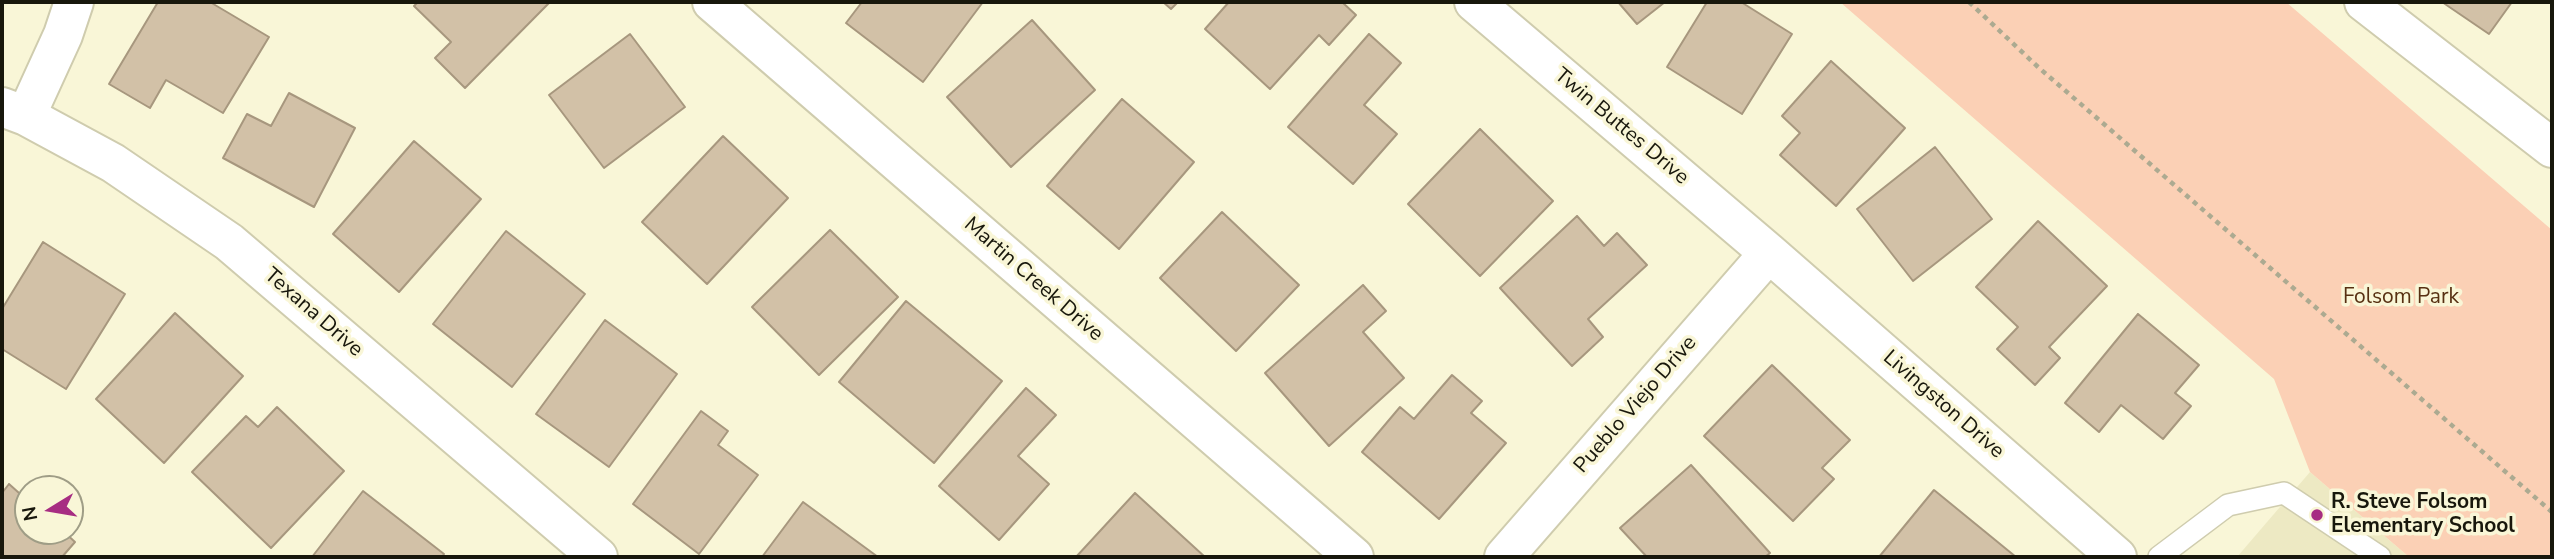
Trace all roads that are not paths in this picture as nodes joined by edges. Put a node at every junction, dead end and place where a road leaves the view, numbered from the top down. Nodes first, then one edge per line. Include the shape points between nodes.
1 (74, 2) edge
2 (712, 2) edge
3 (1474, 2) edge
4 (2364, 2) edge
5 (14, 112) edge
6 (2552, 148) edge
7 (1769, 253) junction
8 (598, 557) edge
9 (1354, 557) edge
10 (1504, 557) edge
11 (2118, 557) edge
12 (2159, 557) edge
13 (2380, 557) edge

1 - 5 street via 63,35
2 - 9 street, Martin Creek Drive
3 - 7 street, Twin Buttes Drive
4 - 6 street
5 - 8 street, Texana Drive via 113,163 229,242
7 - 10 street, Pueblo Viejo Drive
7 - 11 street, Livingston Drive
12 - 13 lane via 2228,505 2284,493

